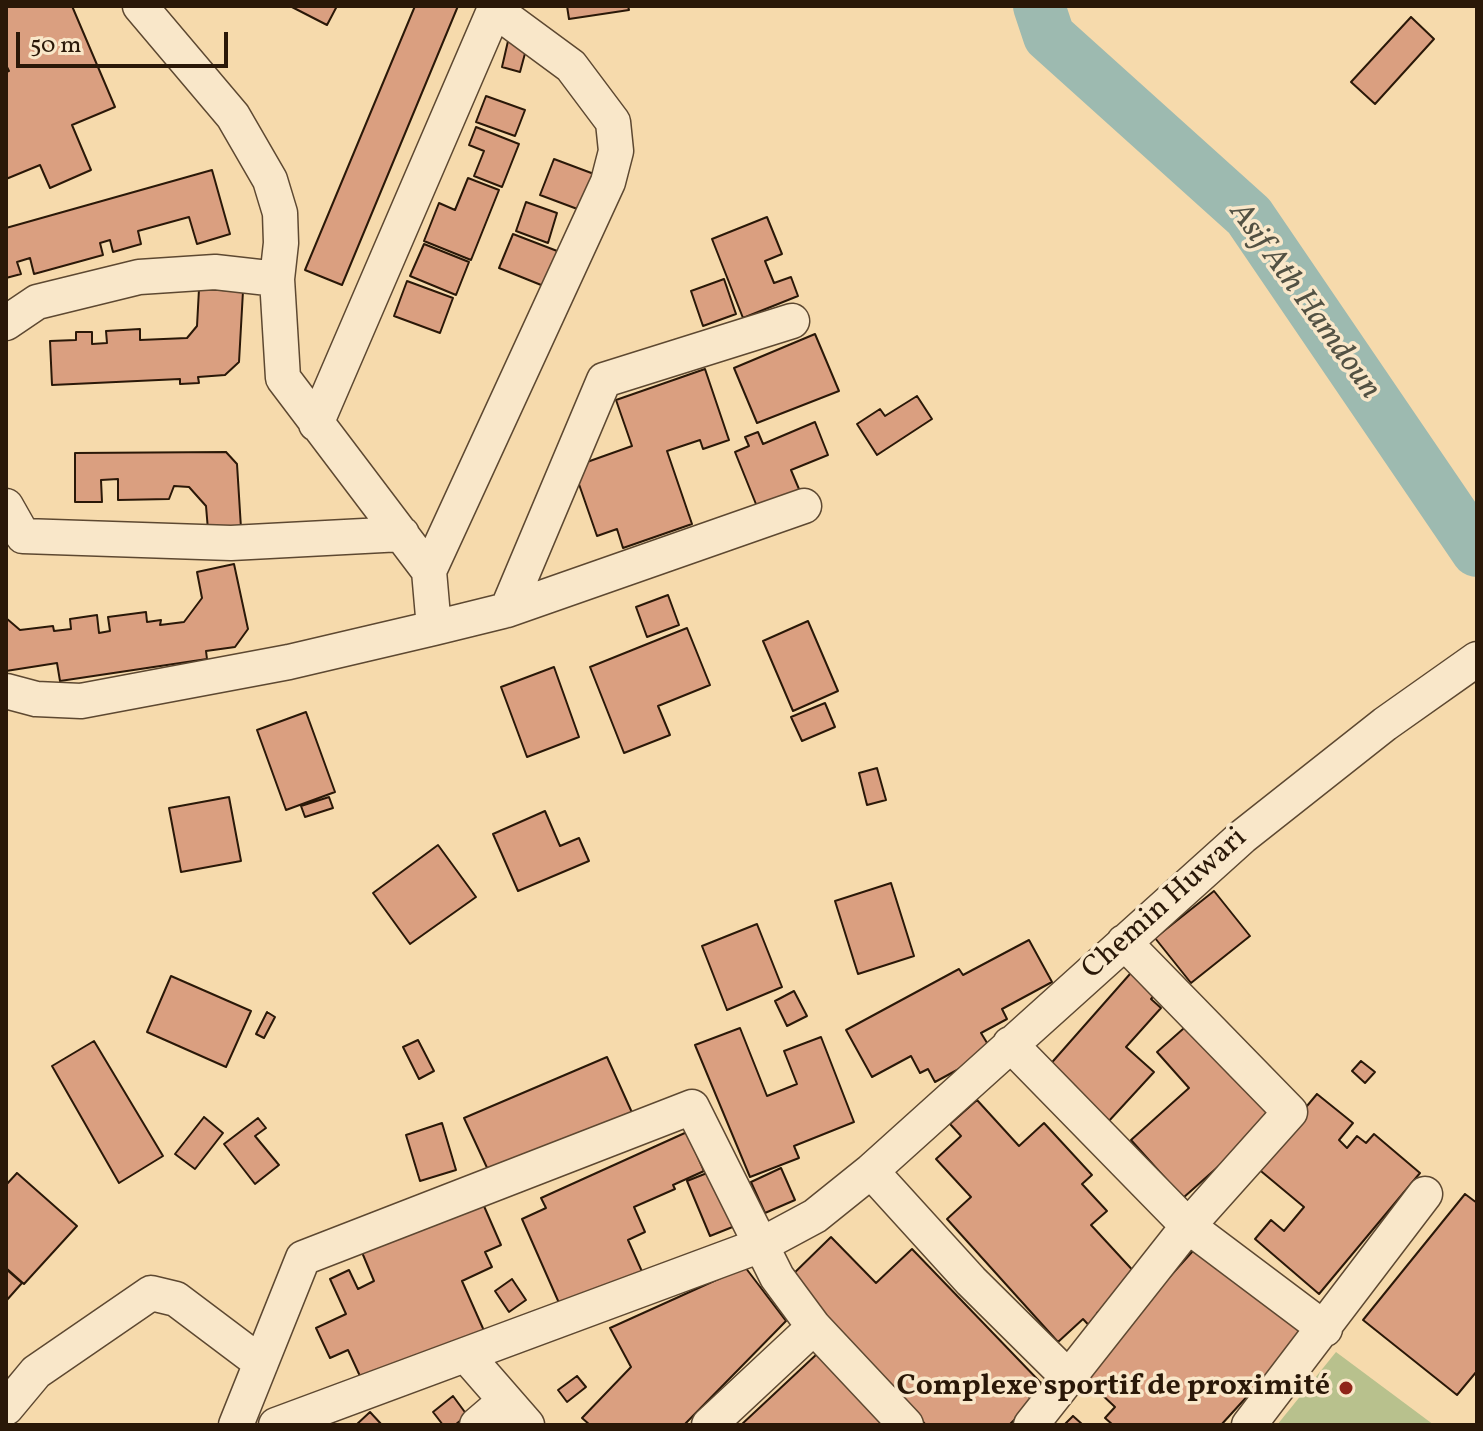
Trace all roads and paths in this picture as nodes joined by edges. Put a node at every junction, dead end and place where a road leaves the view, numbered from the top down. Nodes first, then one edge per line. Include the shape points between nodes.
1 (140, 6) edge
2 (495, 8) edge
3 (277, 279) junction
4 (792, 321) dead end
5 (6, 323) edge
6 (316, 424) junction
7 (6, 506) edge
8 (804, 506) dead end
9 (402, 534) junction
10 (429, 571) junction
11 (507, 610) junction
12 (434, 628) junction
13 (1477, 659) edge
14 (6, 691) edge
15 (1124, 942) junction
16 (1010, 1044) junction
17 (871, 1171) junction
18 (1425, 1194) dead end
19 (1188, 1226) junction
20 (761, 1245) junction
21 (814, 1327) junction
22 (1325, 1329) junction
23 (466, 1355) junction
24 (261, 1363) junction
25 (1070, 1379) junction
26 (6, 1408) edge
27 (516, 1413) edge
28 (236, 1425) edge
29 (276, 1425) edge
30 (477, 1425) edge
31 (709, 1425) edge
32 (906, 1425) edge
33 (1031, 1425) edge
34 (1249, 1425) edge

1 - 3 street via 233,116 270,180 280,213
2 - 6 street
2 - 10 street via 571,66 613,122 616,151 608,182
3 - 5 street via 215,272 139,277 37,302
3 - 6 street via 283,378
4 - 11 street via 604,380
6 - 9 street
7 - 9 street via 23,536 231,543
8 - 11 street
9 - 10 street
10 - 12 street
11 - 12 street
12 - 14 street via 81,701
13 - 15 street, Chemin Huwari via 1242,837
15 - 16 street, Chemin Huwari
15 - 19 street via 1290,1112
16 - 17 street, Chemin Huwari
16 - 19 street
17 - 20 street, Chemin Huwari via 815,1216
17 - 25 street
18 - 22 street
19 - 22 street
19 - 25 street
20 - 21 street
20 - 23 street, Chemin Huwari
20 - 24 street via 692,1107 303,1258
21 - 31 street
21 - 32 street
22 - 34 street
23 - 27 street
23 - 29 street, Chemin Huwari
24 - 26 street via 176,1299 151,1293 36,1372
24 - 28 street
25 - 33 street
27 - 30 street

